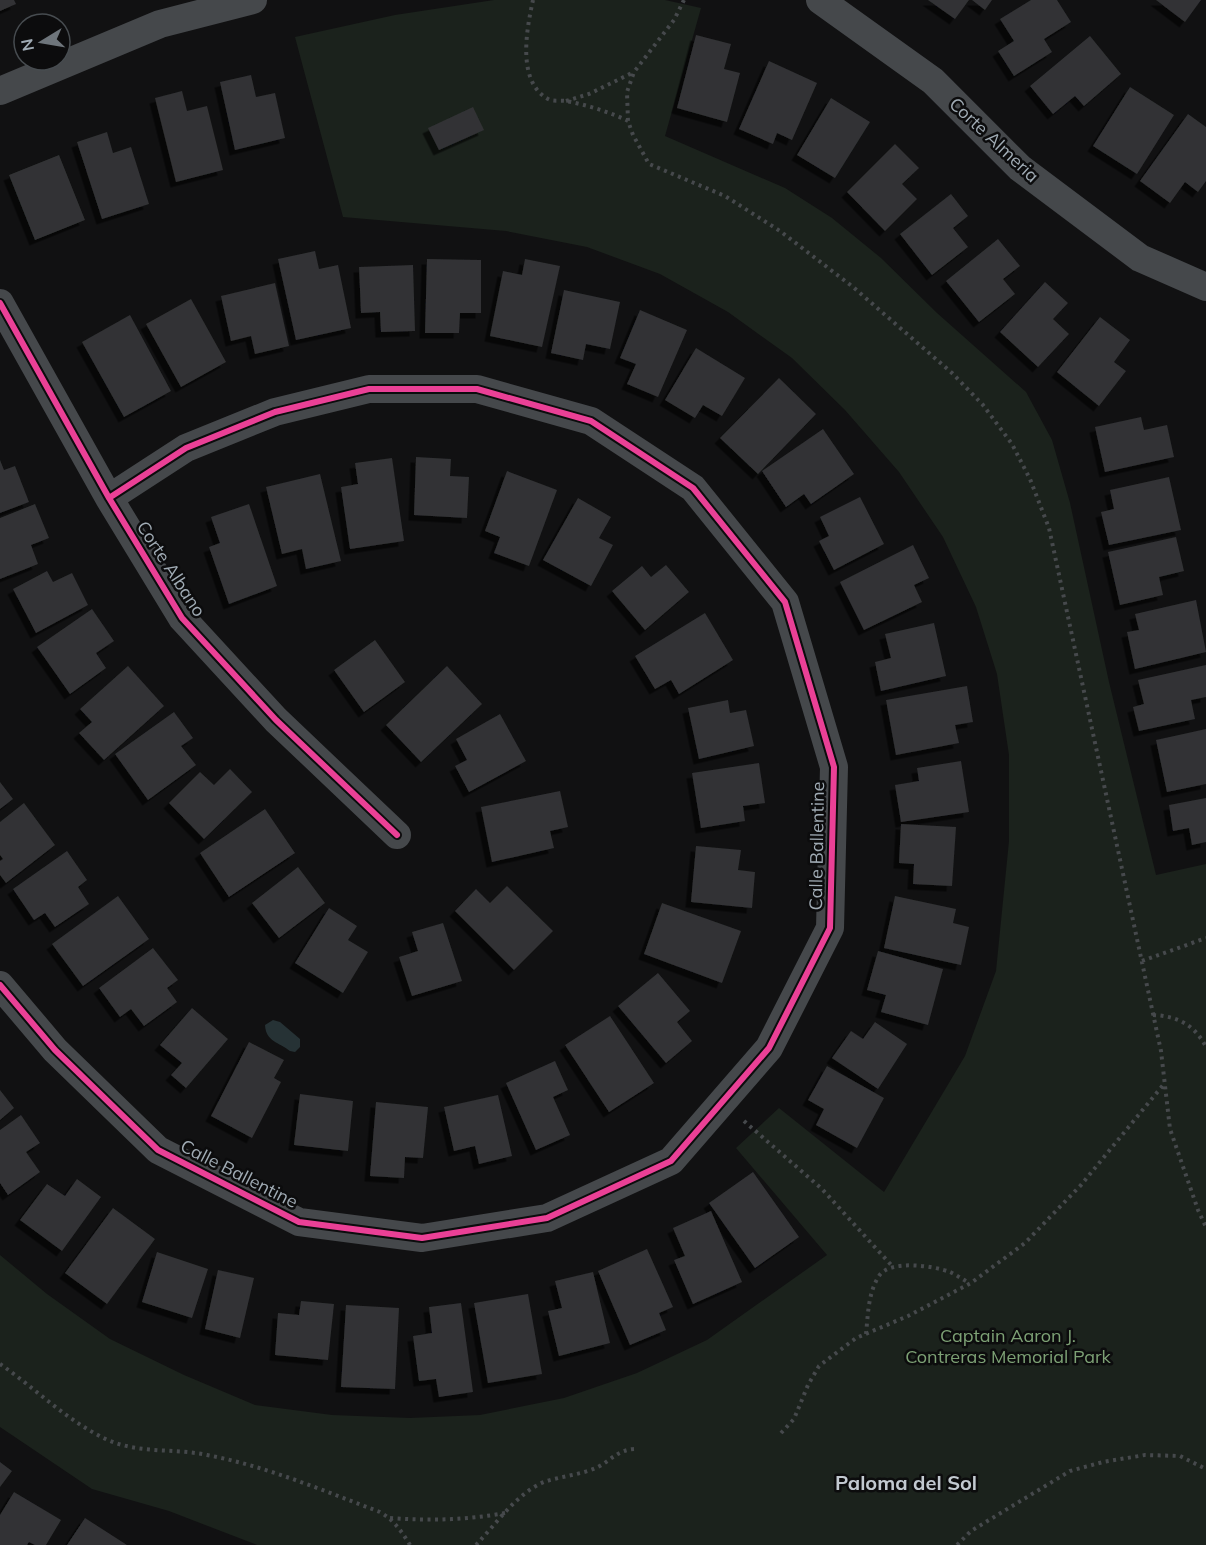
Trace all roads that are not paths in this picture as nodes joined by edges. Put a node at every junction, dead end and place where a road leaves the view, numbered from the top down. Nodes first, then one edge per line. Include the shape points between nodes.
1 (253, 0) edge
2 (820, 0) edge
3 (0, 91) edge
4 (1206, 287) edge
5 (0, 303) edge
6 (109, 498) junction
7 (397, 835) dead end
8 (0, 985) edge

1 - 3 street via 160,24
2 - 4 street, Corte Almeria via 933,81 1020,168 1140,258
5 - 6 street, Corte Albano
6 - 7 street, Corte Albano via 182,618 276,720
6 - 8 street, Calle Ballentine via 186,448 275,412 369,389 477,389 591,421 693,488 785,602 834,767 830,928 769,1048 671,1161 547,1218 422,1238 299,1222 158,1150 54,1050

